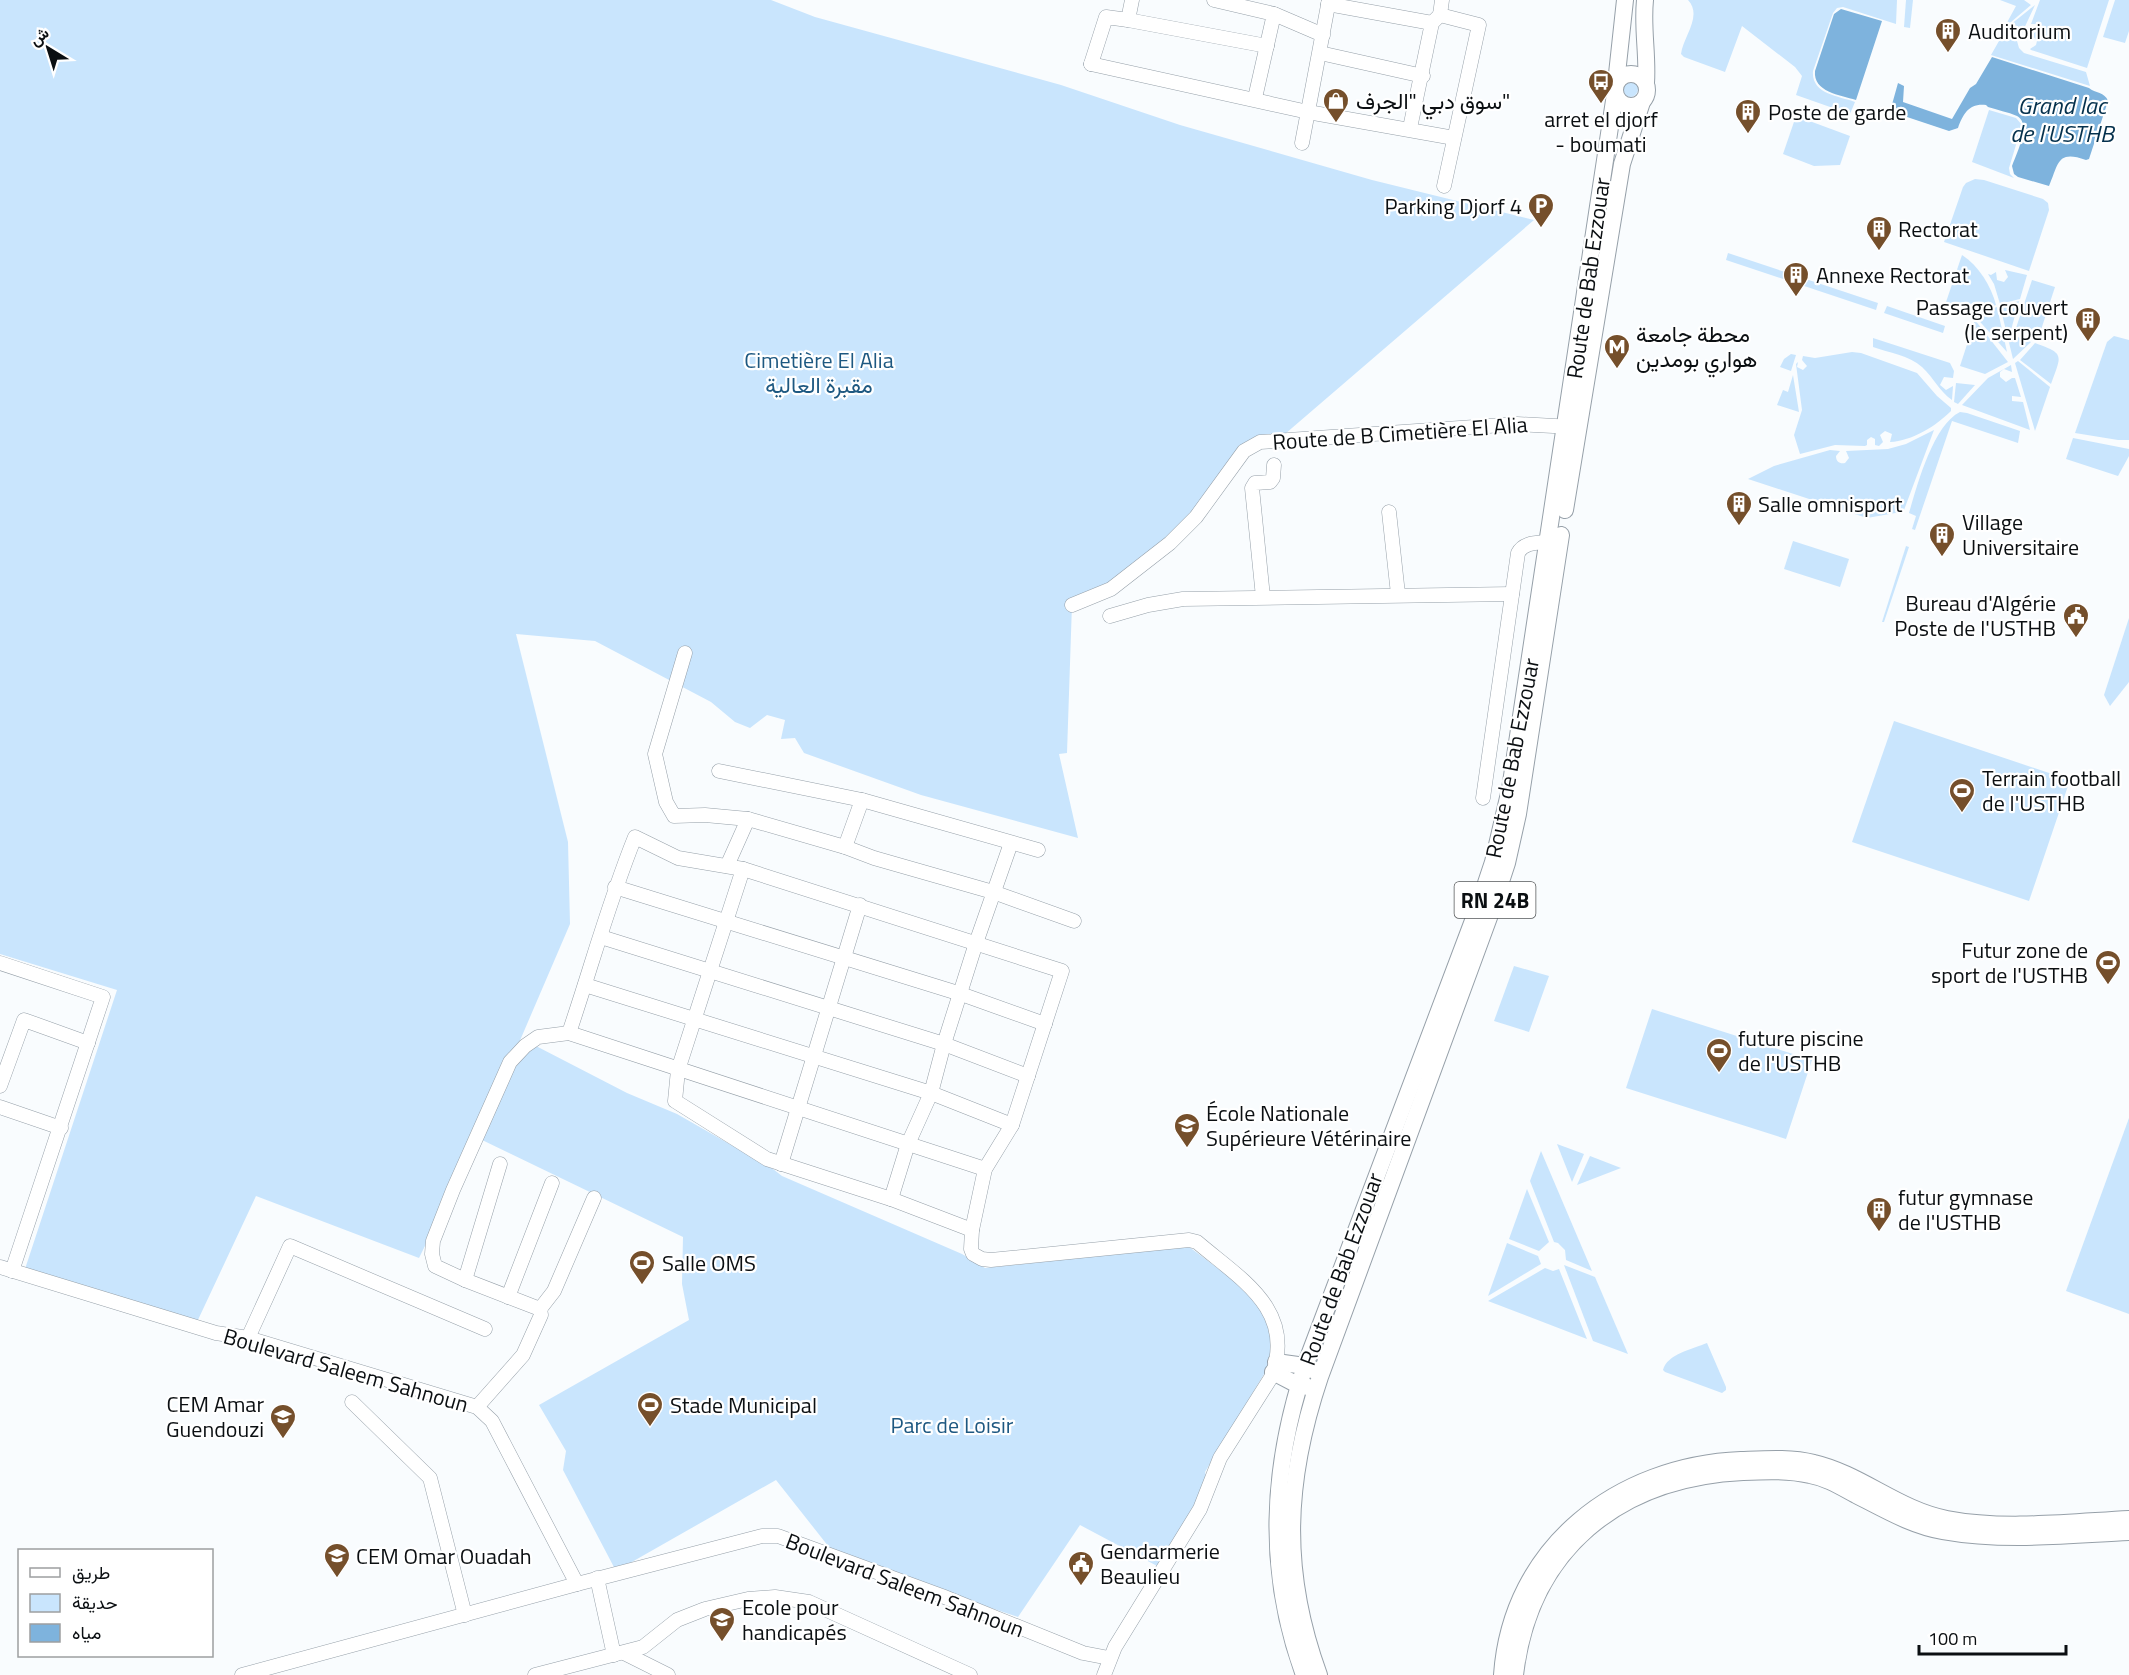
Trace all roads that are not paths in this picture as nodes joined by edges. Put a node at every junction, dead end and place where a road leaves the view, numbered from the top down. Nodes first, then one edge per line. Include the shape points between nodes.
1 (1132, 0) edge
2 (1214, 0) edge
3 (1442, 0) edge
4 (1625, 0) edge
5 (1645, 0) edge
6 (1329, 2) edge
7 (1274, 14) junction
8 (1436, 19) junction
9 (1128, 20) junction
10 (1323, 35) junction
11 (1267, 46) junction
12 (1320, 53) junction
13 (1423, 75) junction
14 (1646, 83) junction
15 (1615, 89) junction
16 (1255, 98) junction
17 (1642, 102) junction
18 (1308, 112) junction
19 (1410, 128) junction
20 (1454, 138) junction
21 (1302, 144) dead end
22 (1444, 186) dead end
23 (1586, 342) junction
24 (1572, 427) junction
25 (1274, 465) dead end
26 (1389, 512) dead end
27 (1548, 542) junction
28 (1398, 594) junction
29 (1512, 594) junction
30 (1263, 597) junction
31 (1072, 605) dead end
32 (1110, 616) dead end
33 (686, 653) dead end
34 (719, 771) dead end
35 (1483, 798) dead end
36 (862, 800) junction
37 (748, 819) junction
38 (1011, 843) junction
39 (845, 847) junction
40 (1038, 850) dead end
41 (727, 866) junction
42 (742, 869) junction
43 (615, 886) junction
44 (993, 892) junction
45 (860, 905) junction
46 (725, 921) junction
47 (1074, 921) dead end
48 (601, 937) junction
49 (976, 943) junction
50 (844, 958) junction
51 (0, 963) edge
52 (709, 971) junction
53 (585, 986) junction
54 (961, 994) junction
55 (828, 1009) junction
56 (694, 1020) junction
57 (1045, 1024) junction
58 (569, 1033) junction
59 (88, 1043) junction
60 (944, 1044) junction
61 (814, 1058) junction
62 (678, 1070) junction
63 (1028, 1076) junction
64 (0, 1086) edge
65 (931, 1093) junction
66 (0, 1107) edge
67 (798, 1109) junction
68 (1012, 1125) junction
69 (61, 1128) junction
70 (909, 1144) junction
71 (500, 1164) dead end
72 (781, 1164) junction
73 (985, 1169) junction
74 (552, 1183) dead end
75 (594, 1198) dead end
76 (891, 1199) junction
77 (972, 1230) junction
78 (6, 1269) edge
79 (465, 1280) junction
80 (508, 1297) junction
81 (540, 1309) junction
82 (485, 1329) dead end
83 (248, 1338) junction
84 (1305, 1366) junction
85 (1275, 1367) junction
86 (1318, 1382) junction
87 (1299, 1385) junction
88 (352, 1402) dead end
89 (477, 1407) junction
90 (2129, 1519) edge
91 (2129, 1532) edge
92 (597, 1578) junction
93 (577, 1584) junction
94 (465, 1615) junction
95 (619, 1654) junction
96 (1109, 1659) junction
97 (242, 1675) edge
98 (535, 1675) edge
99 (668, 1675) edge
100 (970, 1675) edge
101 (1104, 1675) edge
102 (1304, 1675) edge
103 (1318, 1675) edge
104 (1502, 1675) edge
105 (1515, 1675) edge

1 - 9 street
2 - 7 street
3 - 8 street
4 - 15 main road, Route de Bab Ezzouar
5 - 14 main road
6 - 8 street
6 - 10 street
7 - 10 street
7 - 11 street
8 - 13 street
8 - 20 street via 1479,25
9 - 11 street
9 - 16 street via 1106,17 1092,64
10 - 12 street
11 - 16 street
12 - 13 street
12 - 18 street
13 - 19 street
14 - 15 main road via 1631,73 1622,76
14 - 17 main road
15 - 17 main road via 1624,105
15 - 23 main road, Route de Bab Ezzouar
16 - 18 street
17 - 23 main road, Route de Bab Ezzouar / RN 24B via 1624,154
18 - 19 street
18 - 21 street
19 - 20 street
20 - 22 street
23 - 24 main road, Route de Bab Ezzouar / RN 24B
24 - 27 main road, Route de Bab Ezzouar
24 - 31 street, Route de B Cimetière El Alia via 1516,424 1260,442 1244,451 1196,518 1170,543 1111,590
24 - 86 main road, Route de Bab Ezzouar / RN 24B via 1524,779 1507,863
25 - 30 street via 1270,482 1255,483 1252,488
26 - 28 street
27 - 29 street via 1521,548
27 - 84 main road, Route de Bab Ezzouar via 1510,789 1493,862
28 - 29 street
28 - 30 street
29 - 35 street
30 - 32 street via 1183,599
33 - 37 street via 655,754 666,802 674,816
34 - 36 street
36 - 38 street
36 - 39 street
37 - 39 street
37 - 41 street
38 - 40 street
38 - 44 street
39 - 44 street
41 - 42 street
41 - 43 street via 678,858 635,837
42 - 45 street
42 - 46 street
43 - 46 street
43 - 48 street
44 - 47 street
44 - 49 street
45 - 49 street
45 - 50 street
46 - 50 street
46 - 52 street
48 - 52 street
48 - 53 street
49 - 54 street
49 - 57 street via 1062,970
50 - 54 street
50 - 55 street
51 - 59 street via 103,997
52 - 55 street
52 - 56 street
53 - 56 street
53 - 58 street
54 - 57 street
54 - 60 street
55 - 60 street
55 - 61 street
56 - 61 street
56 - 62 street
57 - 63 street
58 - 62 street
58 - 79 street via 538,1037 510,1062 453,1190 433,1241 432,1254 435,1266
59 - 64 street via 24,1020
59 - 69 street
60 - 63 street
60 - 65 street
61 - 65 street
61 - 67 street
62 - 67 street
62 - 72 street via 675,1101
63 - 68 street
65 - 68 street
65 - 70 street
66 - 69 street
67 - 70 street
67 - 72 street
68 - 73 street
69 - 78 street
70 - 73 street
70 - 76 street
71 - 79 street
72 - 76 street
73 - 77 street
74 - 80 street
75 - 81 street via 554,1291
76 - 77 street
77 - 85 street via 973,1254 991,1260 1177,1240 1197,1242 1259,1296 1271,1313 1276,1333
78 - 83 street, Boulevard Saleem Sahnoun via 216,1333
79 - 80 street
80 - 81 street
81 - 89 street via 541,1315 523,1355
82 - 83 street via 290,1246
83 - 89 street, Boulevard Saleem Sahnoun
84 - 85 main road
84 - 86 main road
84 - 87 main road, Route de Bab Ezzouar
85 - 87 main road
85 - 96 street via 1220,1458 1197,1515
86 - 87 main road
86 - 103 main road, Route de Bab Ezzouar / RN 24B via 1297,1461 1292,1544 1303,1627
87 - 102 main road, Route de Bab Ezzouar via 1281,1464 1276,1529 1284,1604
88 - 94 street via 430,1478
89 - 93 street, Boulevard Saleem Sahnoun via 492,1421
90 - 104 main road via 2006,1524 1946,1519 1910,1507 1829,1467 1800,1460 1726,1460 1663,1473 1606,1499 1558,1539 1541,1561 1517,1608
91 - 105 main road via 2007,1537 1941,1531 1900,1518 1824,1479 1794,1473 1727,1473 1666,1484 1611,1511 1587,1529 1552,1569 1529,1613
92 - 93 street, Boulevard Saleem Sahnoun
92 - 95 street
92 - 96 street, Boulevard Saleem Sahnoun via 762,1536 778,1536 1083,1653
93 - 94 street
94 - 97 street
95 - 98 street
95 - 99 street
95 - 100 street via 643,1647 677,1620 705,1609 775,1596 809,1602
96 - 101 street

